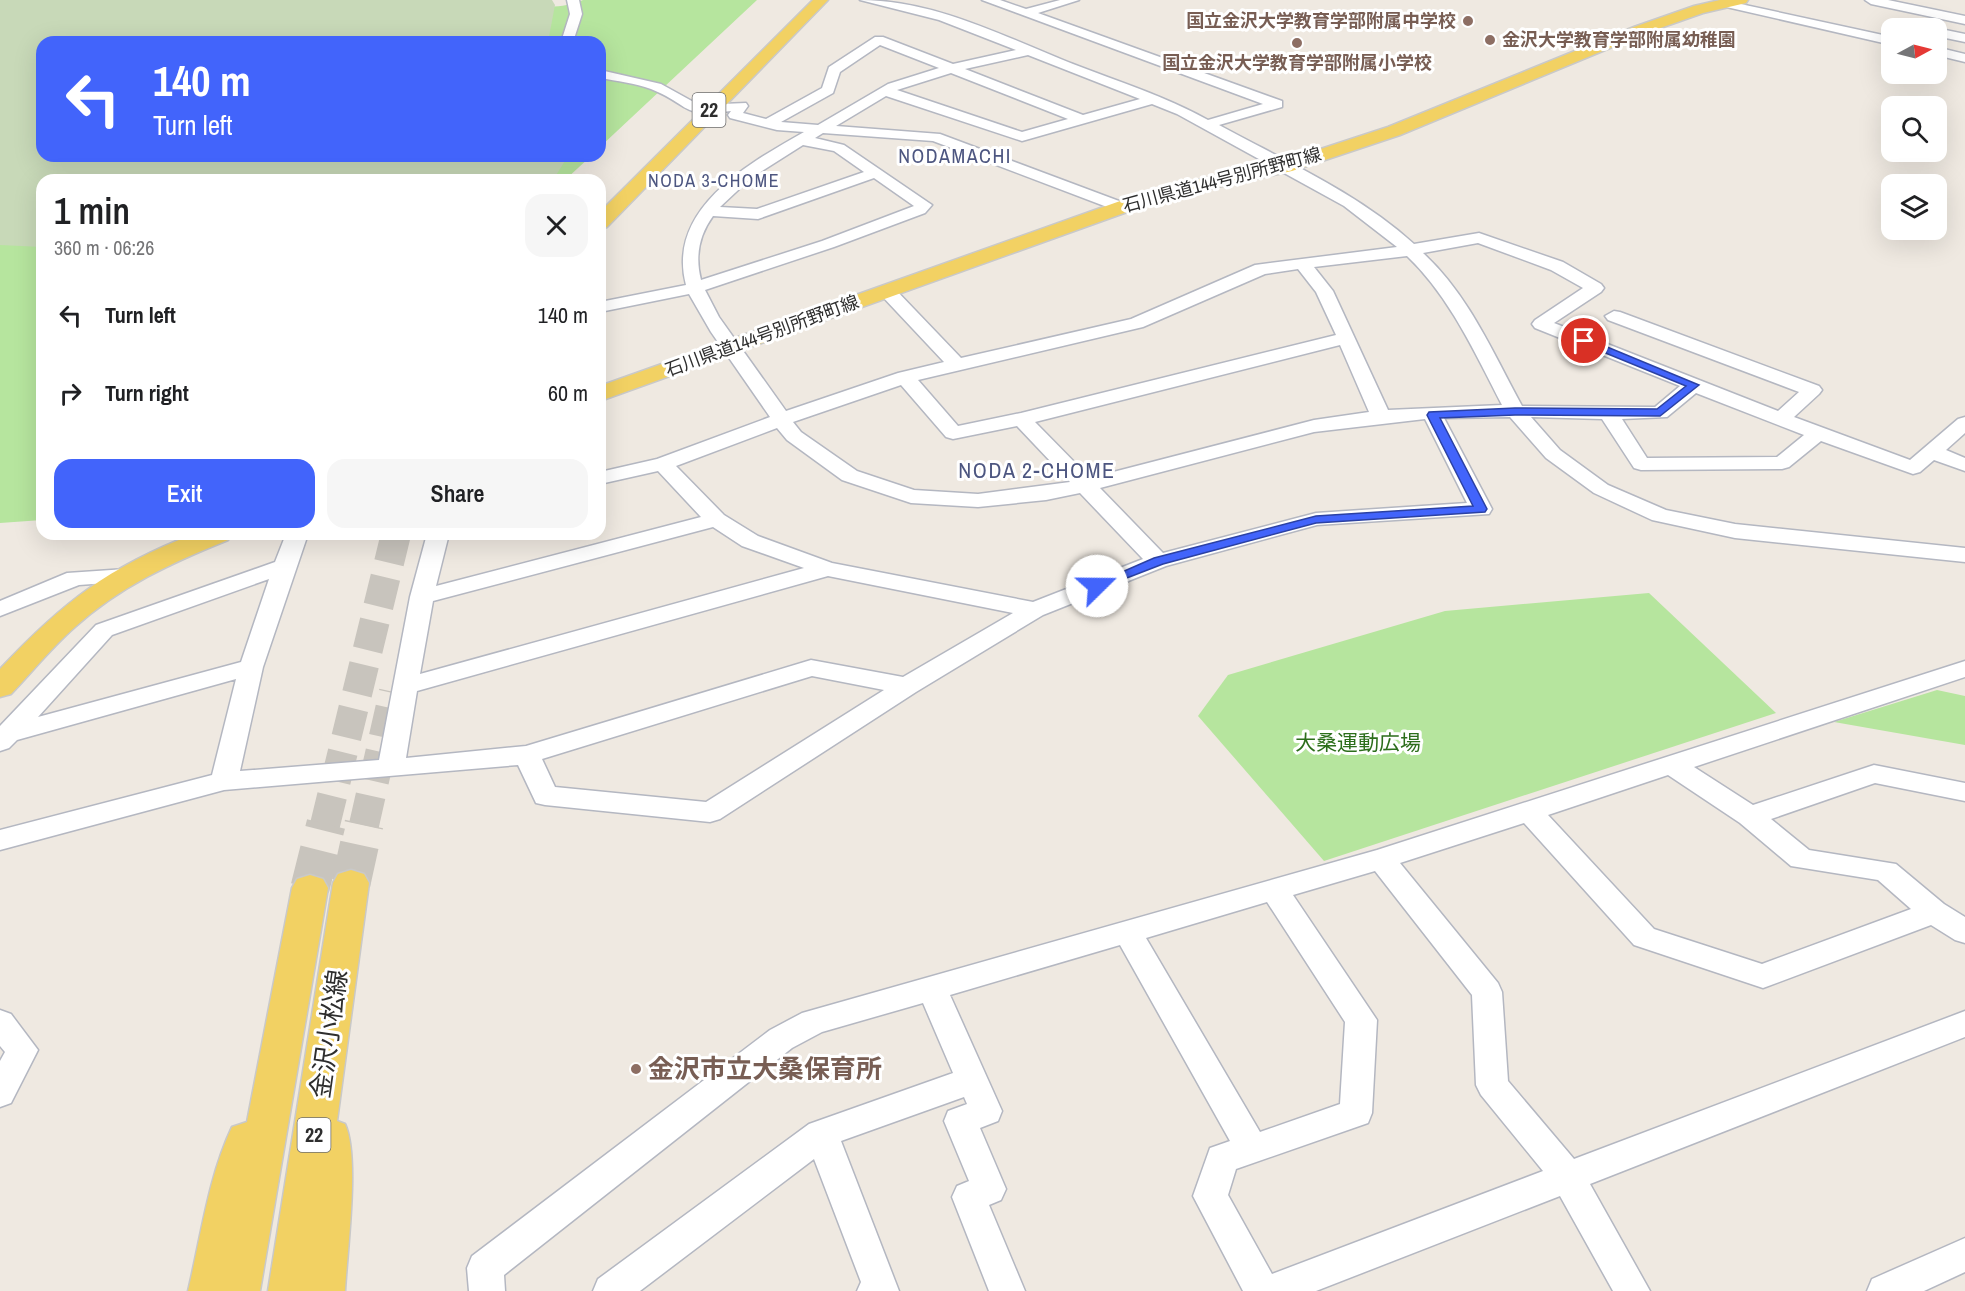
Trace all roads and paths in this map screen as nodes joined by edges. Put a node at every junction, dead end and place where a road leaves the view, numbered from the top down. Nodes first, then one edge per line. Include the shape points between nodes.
1 (573, 0) edge
2 (804, 0) edge
3 (821, 0) edge
4 (866, 0) edge
5 (988, 0) edge
6 (1073, 0) edge
7 (1872, 0) edge
8 (1734, 2) edge
9 (1889, 2) edge
10 (1026, 13) junction
11 (1961, 19) edge
12 (1947, 26) edge
13 (1947, 34) edge
14 (569, 36) edge
15 (1881, 38) edge
16 (1965, 38) edge
17 (1029, 51) junction
18 (1947, 54) edge
19 (1965, 58) edge
20 (955, 69) junction
21 (606, 75) edge
22 (886, 91) junction
23 (1155, 99) junction
24 (701, 110) junction
25 (1082, 120) junction
26 (767, 124) junction
27 (1208, 124) junction
28 (822, 128) junction
29 (802, 140) junction
30 (1285, 167) junction
31 (875, 173) junction
32 (606, 197) edge
33 (1121, 207) junction
34 (708, 211) junction
35 (606, 216) edge
36 (1411, 250) junction
37 (1303, 264) junction
38 (694, 288) junction
39 (887, 291) junction
40 (606, 306) edge
41 (1614, 316) dead end
42 (1346, 338) junction
43 (730, 347) junction
44 (957, 365) junction
45 (905, 377) junction
46 (1693, 385) junction
47 (606, 392) edge
48 (1515, 411) junction
49 (1608, 413) junction
50 (1433, 415) junction
51 (1382, 417) junction
52 (1781, 418) junction
53 (782, 419) junction
54 (1021, 419) junction
55 (1965, 423) edge
56 (1818, 433) junction
57 (1932, 452) junction
58 (663, 464) junction
59 (1965, 465) edge
60 (606, 477) edge
61 (1084, 485) junction
62 (716, 520) junction
63 (202, 540) edge
64 (295, 540) edge
65 (436, 540) edge
66 (1965, 555) edge
67 (1158, 561) junction
68 (285, 566) junction
69 (827, 569) junction
70 (126, 576) junction
71 (422, 597) junction
72 (0, 609) edge
73 (1035, 610) junction
74 (251, 667) junction
75 (1963, 672) edge
76 (3, 682) edge
77 (405, 686) junction
78 (908, 686) junction
79 (5, 737) edge
80 (526, 755) junction
81 (1672, 765) junction
82 (391, 768) junction
83 (224, 781) junction
84 (1965, 792) edge
85 (1529, 811) junction
86 (1749, 816) junction
87 (0, 840) edge
88 (1381, 860) junction
89 (351, 883) tunnel mouth
90 (310, 888) tunnel mouth
91 (1274, 890) junction
92 (1934, 912) junction
93 (1128, 932) junction
94 (1965, 932) edge
95 (290, 988) junction
96 (932, 988) junction
97 (331, 1017) junction
98 (0, 1023) edge
99 (1965, 1024) edge
100 (972, 1080) junction
101 (0, 1093) edge
102 (821, 1134) junction
103 (1252, 1149) junction
104 (1567, 1176) junction
105 (1965, 1254) edge
106 (211, 1291) edge
107 (237, 1291) edge
108 (291, 1291) edge
109 (322, 1291) edge
110 (487, 1291) edge
111 (611, 1291) edge
112 (875, 1291) edge
113 (1007, 1291) edge
114 (1262, 1291) edge
115 (1272, 1291) edge
116 (1632, 1291) edge
117 (1885, 1291) edge

1 - 14 street via 576,14
2 - 24 main road, 22
3 - 24 main road, 22
4 - 17 street via 916,9
5 - 10 street
6 - 10 street
7 - 9 street
8 - 15 street
8 - 30 main road, 石川県道144号別所野町線 via 1659,23 1394,131
9 - 11 street
10 - 27 street via 1277,104
11 - 12 street
13 - 16 street
17 - 20 street
17 - 23 street
18 - 19 street
20 - 22 street
20 - 25 street
20 - 26 street via 879,40 834,70 832,85 821,96
21 - 24 street via 643,82
22 - 25 street via 1022,137
22 - 28 street
23 - 25 street
23 - 27 street
24 - 26 street via 741,106 735,115
24 - 32 main road, 22
24 - 35 main road, 22
26 - 28 street
27 - 30 street
28 - 29 street
28 - 33 street via 935,137
29 - 31 street via 839,148
29 - 34 street via 742,178
30 - 33 main road, 石川県道144号別所野町線 via 1208,181
30 - 36 street via 1350,203
31 - 34 street via 758,214
31 - 38 street via 924,205 828,244
33 - 39 main road, 石川県道144号別所野町線
34 - 38 street via 691,241 689,258
36 - 37 street
36 - 46 street via 1479,238 1557,266 1595,288 1541,324
36 - 48 street via 1467,321
37 - 42 street via 1324,291
37 - 44 street via 1260,269 1137,323
38 - 40 street
38 - 43 street
39 - 43 main road, 石川県道144号別所野町線
39 - 44 street
41 - 52 street via 1812,390
42 - 51 street
42 - 54 street
43 - 47 main road, 石川県道144号別所野町線
43 - 53 street
44 - 45 street
45 - 53 street
45 - 54 street via 953,433
46 - 49 street via 1660,413
46 - 52 street
48 - 49 street
48 - 50 street
48 - 66 street via 1553,454 1601,489 1660,514 1736,531
49 - 56 street via 1641,464 1782,463
50 - 51 street
50 - 67 street via 1481,509 1316,519
51 - 61 street via 1314,426
52 - 56 street
53 - 58 street
53 - 61 street via 792,435 832,465 868,485 920,498 967,502 1028,498
54 - 61 street
55 - 57 street
56 - 57 street via 1913,468
57 - 59 street
58 - 60 street
58 - 62 street
61 - 67 street
62 - 69 street via 750,542
62 - 71 street
63 - 70 main road
64 - 68 street
65 - 71 street
67 - 73 street
68 - 74 street
68 - 79 street via 104,630
69 - 73 street
69 - 77 street
70 - 72 street via 75,578
70 - 76 main road via 73,613
71 - 77 street
73 - 78 street
74 - 79 street
74 - 83 street
75 - 81 street
77 - 82 street
78 - 80 street via 811,668
78 - 80 street via 710,812 545,796
80 - 82 street
81 - 85 street
81 - 86 street
82 - 83 street
83 - 87 street
84 - 86 street via 1874,774
85 - 88 street
85 - 92 street via 1644,937 1763,976
86 - 92 street via 1801,859 1886,871
88 - 91 street
88 - 104 street via 1487,992 1492,1086
89 - 97 main road, 金沢小松線 / 22
90 - 95 main road, 金沢小松線 / 22
91 - 93 street
91 - 103 street via 1361,1020 1356,1113
92 - 94 street
93 - 96 street
93 - 103 street
95 - 106 main road, 22 via 233,1188
95 - 107 main road, 金沢小松線 / 22
96 - 100 street
96 - 110 street via 813,1022 781,1039 485,1268
97 - 108 main road, 金沢小松線 / 22
97 - 109 main road, 22 via 329,1210
98 - 101 street via 22,1050
99 - 104 street
100 - 102 street
100 - 113 street via 986,1111 960,1121 989,1189 969,1197
102 - 111 street
102 - 112 street via 882,1288
103 - 114 street via 1222,1158 1210,1197
104 - 115 street
104 - 116 street
105 - 117 street

